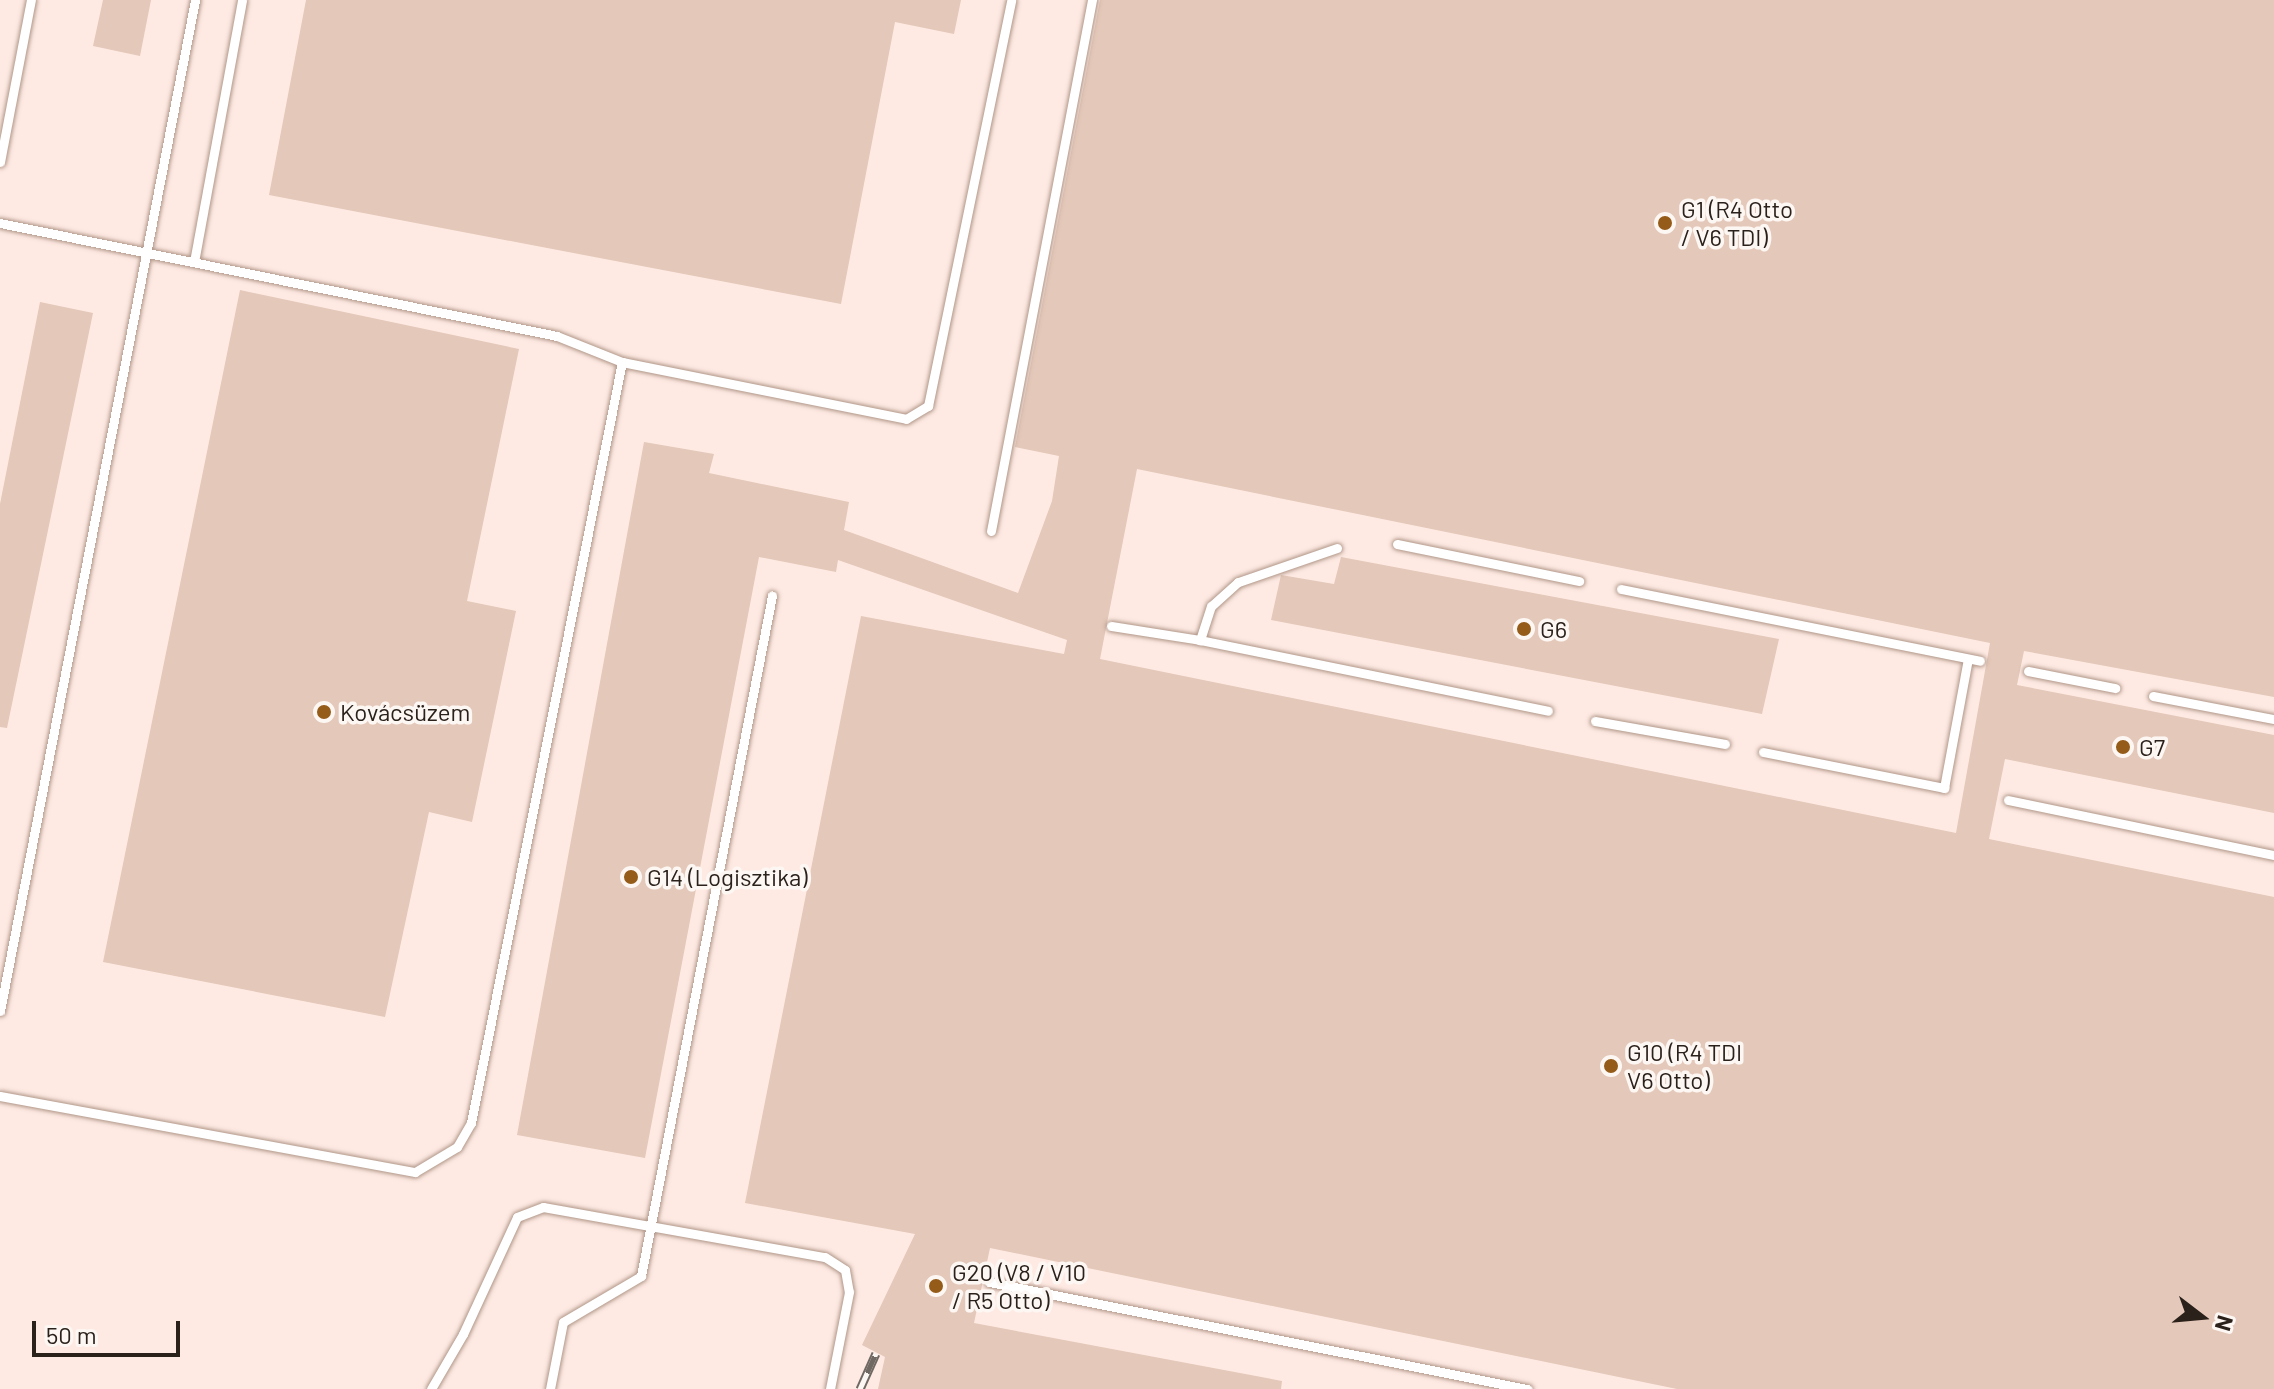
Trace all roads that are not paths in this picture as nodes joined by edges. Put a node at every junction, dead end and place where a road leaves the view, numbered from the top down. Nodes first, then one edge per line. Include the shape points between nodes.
1 (31, 0) edge
2 (195, 0) edge
3 (242, 0) edge
4 (1011, 0) edge
5 (1092, 0) edge
6 (0, 162) edge
7 (0, 223) edge
8 (147, 252) junction
9 (194, 262) junction
10 (622, 362) junction
11 (991, 531) dead end
12 (1397, 544) dead end
13 (1337, 548) dead end
14 (1579, 581) dead end
15 (1621, 589) dead end
16 (772, 596) dead end
17 (1111, 626) dead end
18 (1200, 640) junction
19 (1968, 659) junction
20 (1980, 661) dead end
21 (2028, 671) dead end
22 (2115, 688) dead end
23 (2153, 696) dead end
24 (1548, 711) dead end
25 (2274, 719) edge
26 (1595, 721) dead end
27 (1725, 744) dead end
28 (1763, 752) dead end
29 (2008, 800) dead end
30 (2274, 855) edge
31 (0, 1011) edge
32 (0, 1096) edge
33 (652, 1224) junction
34 (989, 1282) dead end
35 (431, 1389) edge
36 (550, 1389) edge
37 (830, 1389) edge
38 (1527, 1389) edge

1 - 6 lane
2 - 8 lane
3 - 9 lane
4 - 10 lane via 928,406 906,419
5 - 11 lane
7 - 8 lane
8 - 9 lane
8 - 31 lane
9 - 10 lane via 557,336
10 - 32 lane via 471,1123 457,1147 415,1172
12 - 14 lane
13 - 18 lane via 1238,582 1211,606
15 - 19 lane
16 - 33 lane
17 - 18 lane
18 - 24 lane
19 - 20 lane
19 - 28 lane via 1944,788
21 - 22 lane
23 - 25 lane
26 - 27 lane
29 - 30 lane
33 - 35 lane via 543,1207 517,1217 463,1334
33 - 36 lane via 641,1276 563,1322
33 - 37 lane via 825,1257 845,1270 849,1292
34 - 38 lane

